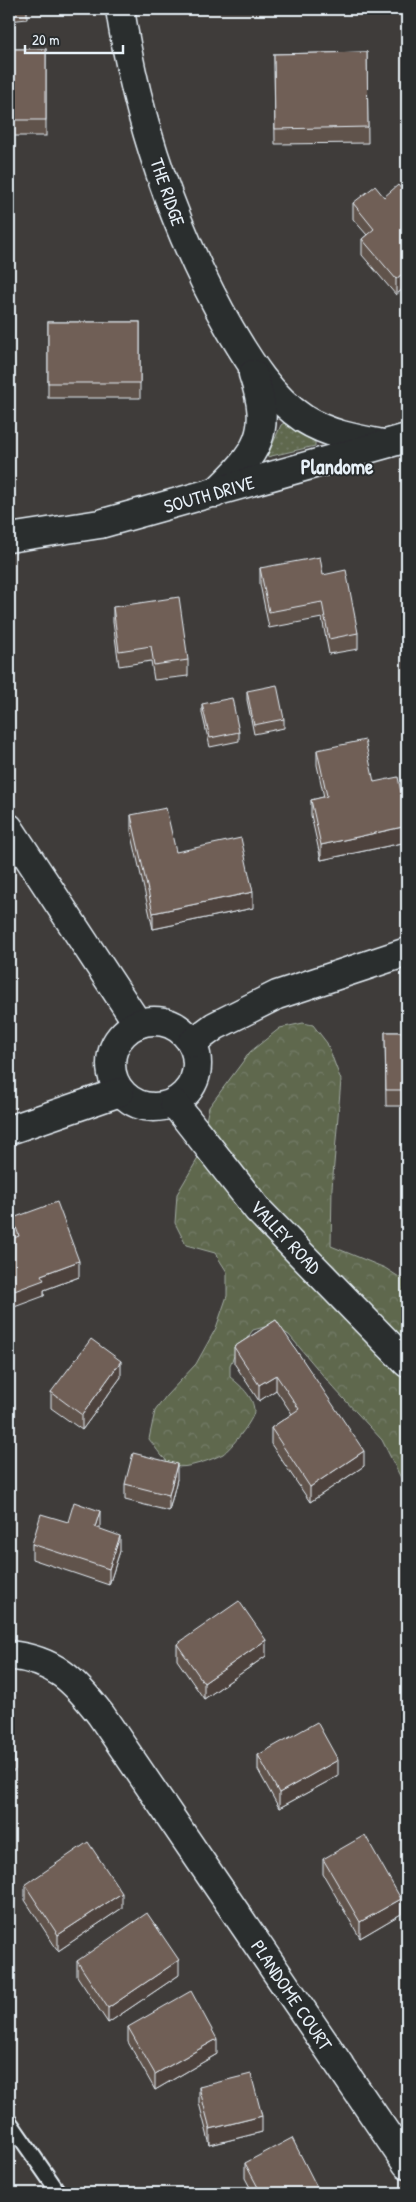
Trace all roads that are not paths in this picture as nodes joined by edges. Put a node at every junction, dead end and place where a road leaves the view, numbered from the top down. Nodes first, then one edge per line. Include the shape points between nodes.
1 (120, 9) edge
2 (250, 363) junction
3 (395, 441) edge
4 (215, 493) junction
5 (9, 538) edge
6 (9, 828) edge
7 (407, 952) edge
8 (138, 1024) junction
9 (192, 1043) junction
10 (120, 1092) junction
11 (174, 1102) junction
12 (9, 1130) edge
13 (407, 1363) edge
14 (9, 1655) edge
15 (9, 2121) edge
16 (407, 2164) edge
17 (59, 2193) edge

1 - 2 street, THE RIDGE via 128,58 146,127 186,243
2 - 3 street, THE RIDGE via 273,392 320,428 339,435
2 - 4 street, THE RIDGE via 261,396 262,431 255,449
3 - 4 street, SOUTH DRIVE
4 - 5 street, SOUTH DRIVE via 100,524
6 - 8 street
7 - 9 street via 277,995 215,1026
8 - 9 street via 158,1021 172,1024
8 - 10 street via 120,1037 113,1050 110,1064
9 - 11 street via 197,1056 193,1083
10 - 11 street via 145,1106 160,1107
10 - 12 street
11 - 13 street, VALLEY ROAD via 258,1210
14 - 16 street, PLANDOME COURT via 46,1663 78,1685
15 - 17 lane

